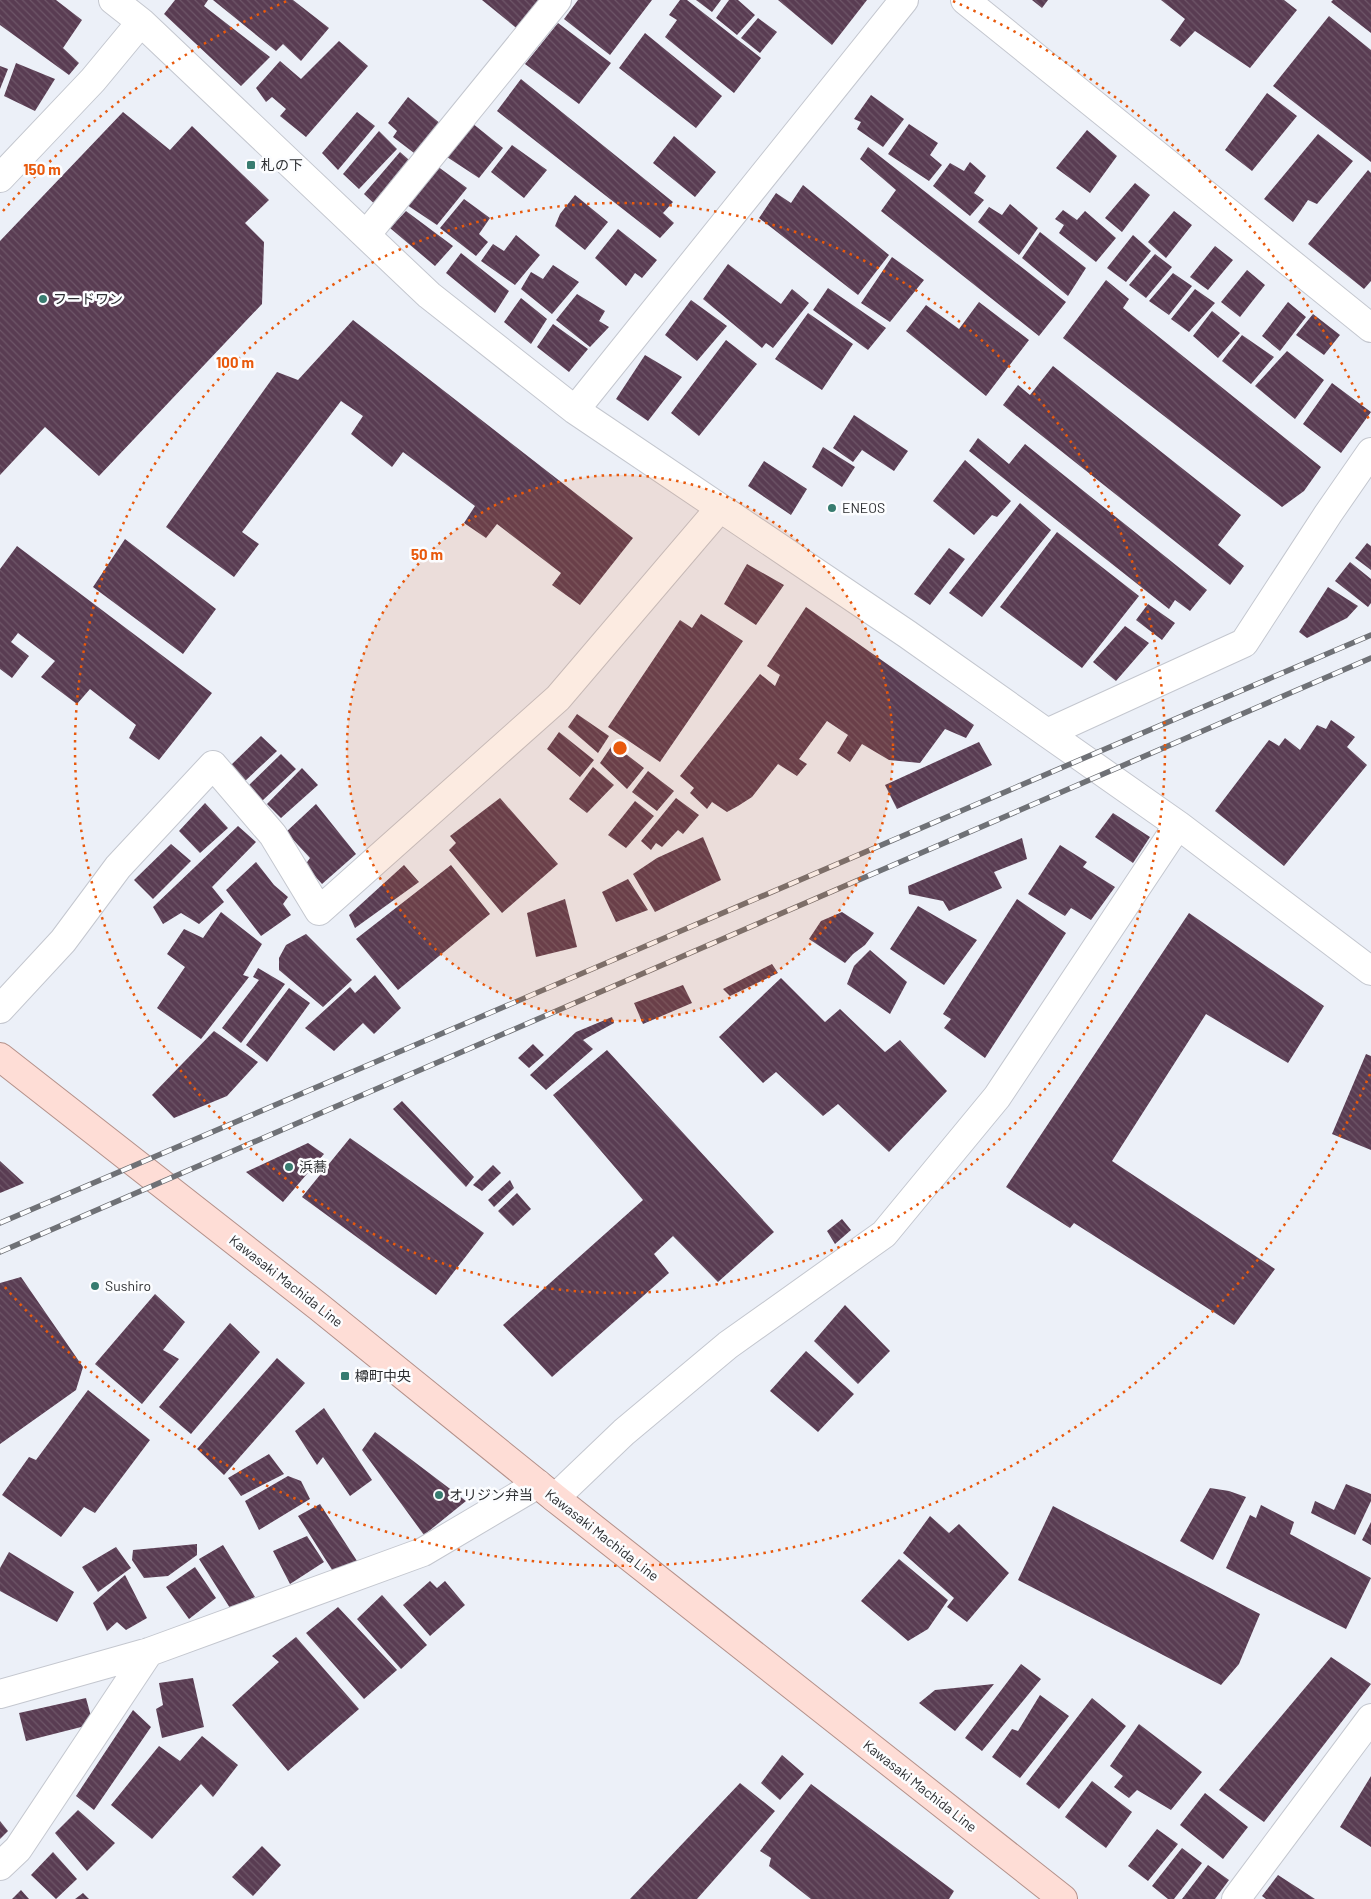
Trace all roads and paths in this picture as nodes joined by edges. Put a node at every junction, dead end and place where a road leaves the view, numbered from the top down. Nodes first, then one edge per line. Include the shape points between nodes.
1 (557, 0) edge
2 (904, 0) edge
3 (965, 0) edge
4 (132, 9) edge
5 (0, 178) edge
6 (366, 235) junction
7 (1371, 328) edge
8 (575, 410) junction
9 (1371, 452) edge
10 (720, 508) junction
11 (1047, 733) junction
12 (1178, 825) junction
13 (1371, 972) edge
14 (0, 1009) edge
15 (0, 1057) edge
16 (546, 1491) junction
17 (149, 1652) junction
18 (0, 1694) edge
19 (1371, 1718) edge
20 (0, 1866) edge
21 (1063, 1899) edge
22 (1236, 1899) edge

1 - 6 street
2 - 8 street
3 - 7 street
4 - 5 street via 93,80
4 - 6 street
6 - 8 street via 429,295
8 - 10 street
9 - 11 street via 1244,643
10 - 11 street via 908,634
10 - 14 street via 558,698 319,911 273,835 213,765 118,867 63,941
11 - 12 street
12 - 13 street
12 - 16 street via 997,1097 884,1234 728,1345 624,1432
15 - 16 main road, Kawasaki Machida Line via 320,1307
16 - 17 street via 423,1552
16 - 21 main road, Kawasaki Machida Line
17 - 18 street
17 - 20 street via 18,1849
19 - 22 street

